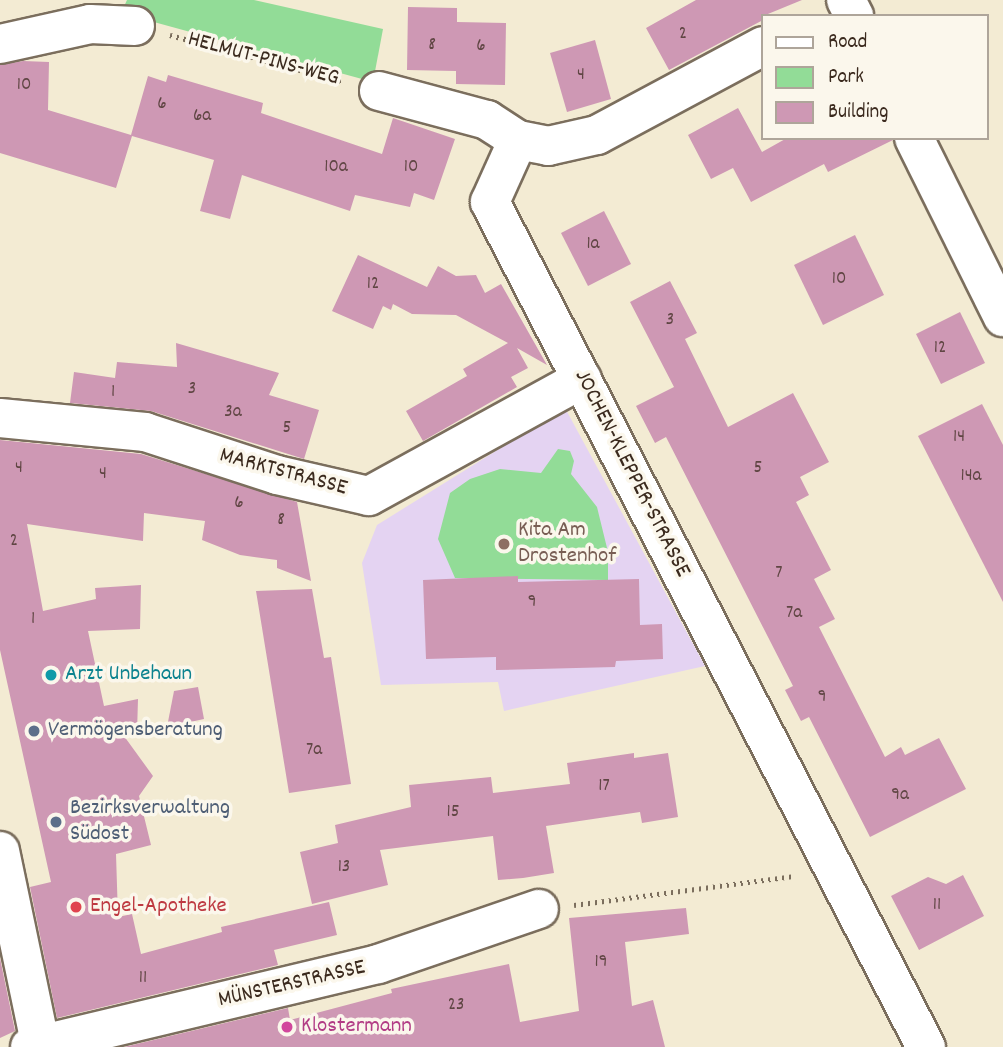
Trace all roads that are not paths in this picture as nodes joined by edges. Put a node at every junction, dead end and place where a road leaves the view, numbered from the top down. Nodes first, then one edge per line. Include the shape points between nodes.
1 (135, 26) road end
2 (0, 44) edge
3 (762, 47) edge
4 (379, 91) road end
5 (518, 140) junction
6 (915, 140) edge
7 (1003, 317) edge
8 (582, 379) junction
9 (0, 418) edge
10 (0, 851) edge
11 (539, 909) road end
12 (37, 1046) edge
13 (926, 1047) edge

1 - 2 street via 90,24
3 - 5 street via 597,135 548,146
4 - 5 street via 487,120
5 - 8 street, JOCHEN-KLEPPER-STRASSE via 489,202
6 - 7 street
8 - 9 street, MARKTSTRASSE via 369,496 277,475 145,432
8 - 13 street, JOCHEN-KLEPPER-STRASSE
10 - 12 street, MÜNSTERSTRASSE
11 - 12 street, MÜNSTERSTRASSE via 378,964

